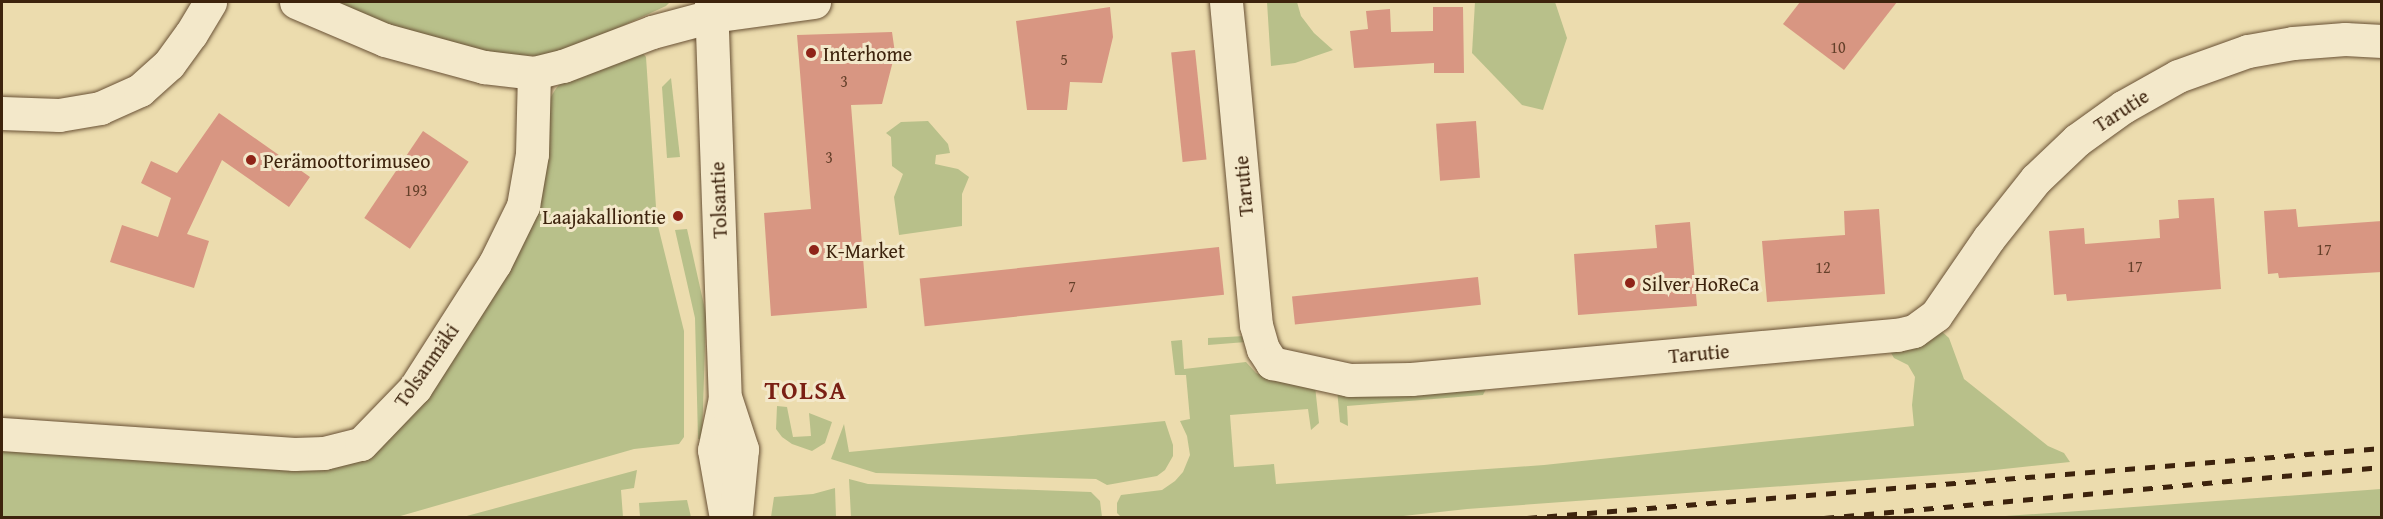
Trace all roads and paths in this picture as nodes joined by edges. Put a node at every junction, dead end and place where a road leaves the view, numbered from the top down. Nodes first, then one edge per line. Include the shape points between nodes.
1 (210, 2) edge
2 (296, 2) edge
3 (814, 2) edge
4 (1226, 2) edge
5 (711, 9) edge
6 (2382, 41) edge
7 (534, 72) junction
8 (2, 113) edge
9 (725, 398) junction
10 (2, 434) edge
11 (726, 518) edge
12 (736, 518) edge

1 - 8 street via 169,64 140,90 100,108 59,116
2 - 7 street via 386,40 484,67
3 - 5 street
4 - 6 street, Tarutie via 1256,325 1263,349 1272,363 1349,380 1411,379 1885,336 1914,330 1936,315 2036,179 2077,140 2123,106 2178,76 2248,51 2345,39
5 - 7 street via 563,66
5 - 9 street, Tolsantie
7 - 10 street, Tolsanmäki via 532,154 523,206 495,263 415,388 361,444 324,453 294,454
9 - 11 street, Tolsantie via 714,450
9 - 12 street, Tolsantie via 742,449

